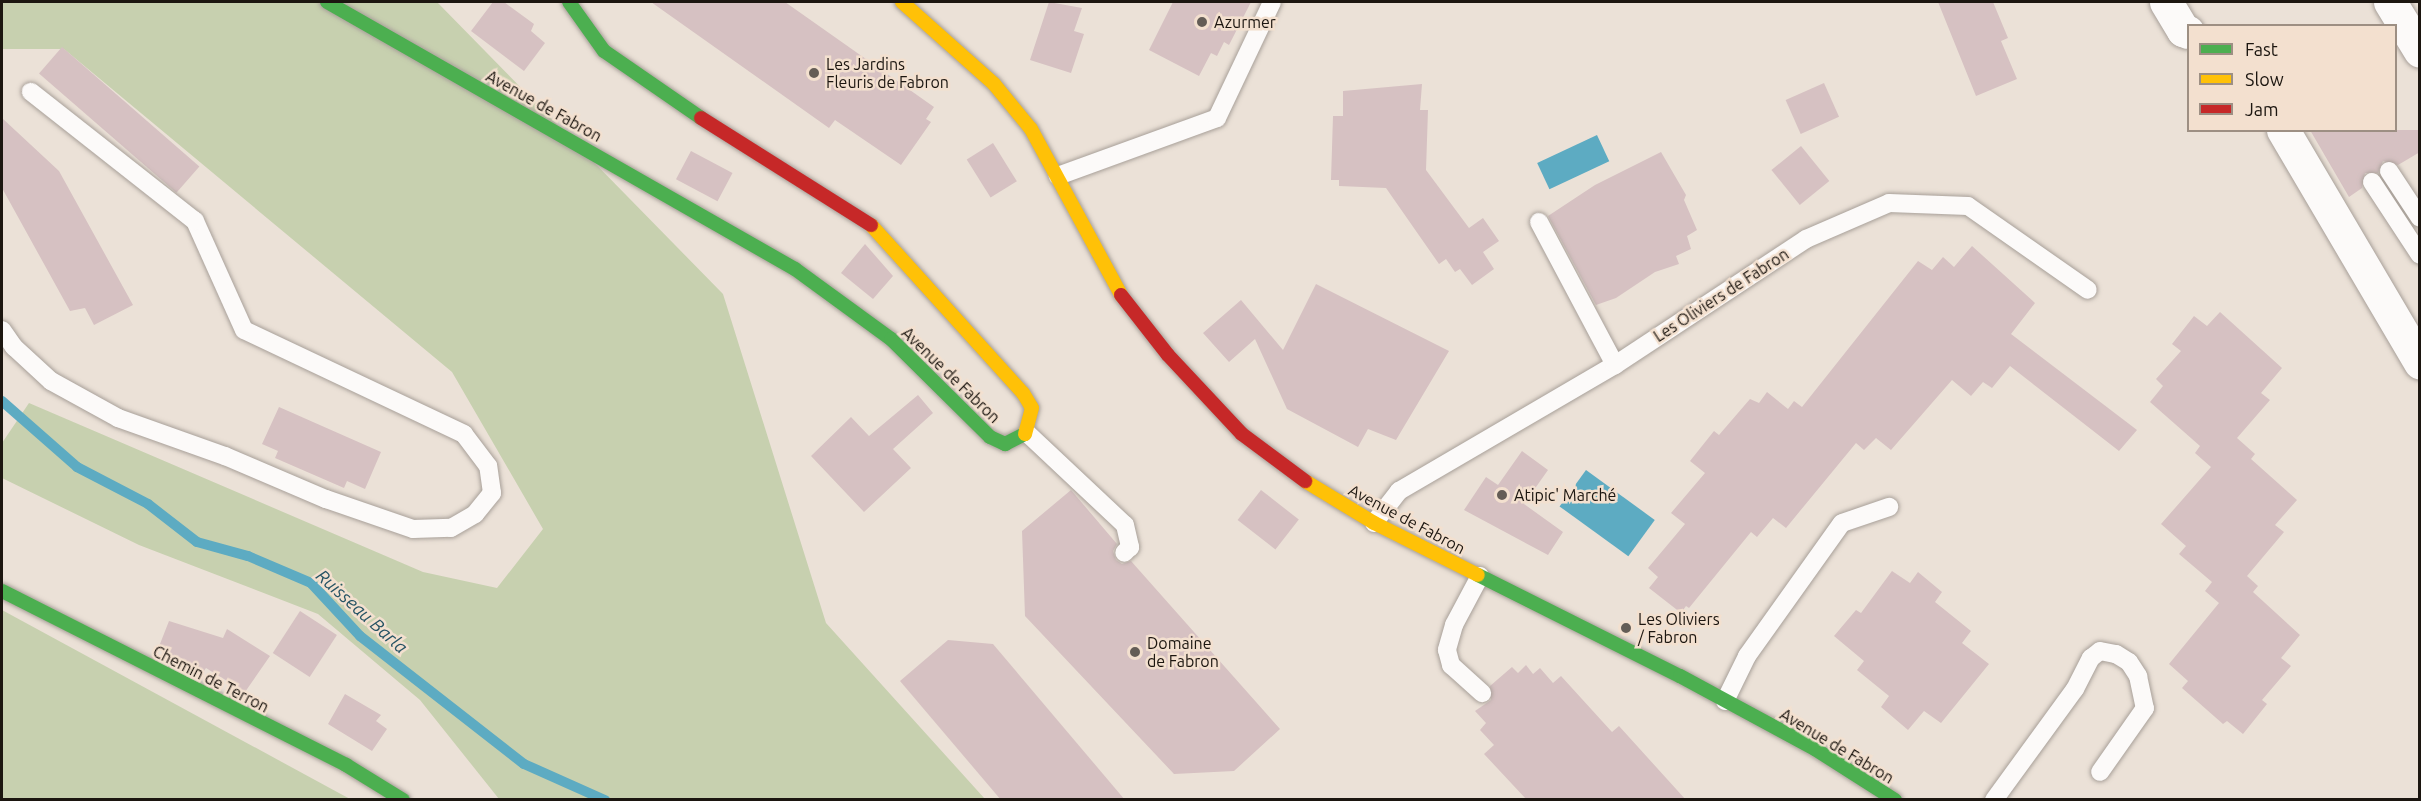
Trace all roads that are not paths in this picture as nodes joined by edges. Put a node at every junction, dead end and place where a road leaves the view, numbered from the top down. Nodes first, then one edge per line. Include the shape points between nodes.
1 (327, 2) edge
2 (569, 2) edge
3 (902, 2) edge
4 (1272, 2) edge
5 (2166, 2) edge
6 (2390, 2) edge
7 (2187, 32) edge
8 (2420, 51) edge
9 (31, 92) dead end
10 (2284, 132) edge
11 (2389, 171) dead end
12 (1058, 176) junction
13 (2372, 182) dead end
14 (2420, 218) edge
15 (1539, 222) dead end
16 (2420, 255) edge
17 (2088, 290) dead end
18 (2, 330) edge
19 (2420, 363) edge
20 (1615, 365) junction
21 (1027, 433) junction
22 (1889, 507) dead end
23 (1374, 523) junction
24 (1124, 553) dead end
25 (1480, 576) junction
26 (2, 591) edge
27 (1482, 693) dead end
28 (1725, 701) junction
29 (2100, 772) dead end
30 (2000, 797) edge
31 (403, 800) edge
32 (1895, 800) edge

1 - 21 street, Avenue de Fabron via 795,269 891,339 990,437 1005,444
2 - 21 street via 604,51 647,84 876,228 1023,393 1032,408
3 - 12 street, Avenue de Fabron via 994,84 1031,129
4 - 12 lane via 1217,118
5 - 7 street via 2182,30
6 - 8 street
9 - 18 lane via 195,221 244,330 464,434 488,466 492,493 475,514 451,528 402,525 118,418 51,381 14,347
10 - 19 street
11 - 14 lane
12 - 23 street, Avenue de Fabron via 1113,285 1168,355 1242,434 1309,484
13 - 16 lane
15 - 20 lane
17 - 20 lane, Les Oliviers de Fabron via 1968,206 1889,202 1806,239
20 - 23 lane, Les Oliviers de Fabron via 1399,491
21 - 24 lane via 1125,525 1130,547
22 - 28 lane via 1842,523 1746,656
23 - 25 street, Avenue de Fabron
25 - 27 lane via 1454,625 1447,650 1452,665
25 - 28 street, Avenue de Fabron
26 - 31 street, Chemin de Terron via 346,765
28 - 32 street, Avenue de Fabron via 1815,749
29 - 30 lane via 2145,708 2138,676 2129,662 2100,651 2091,658 2076,689

